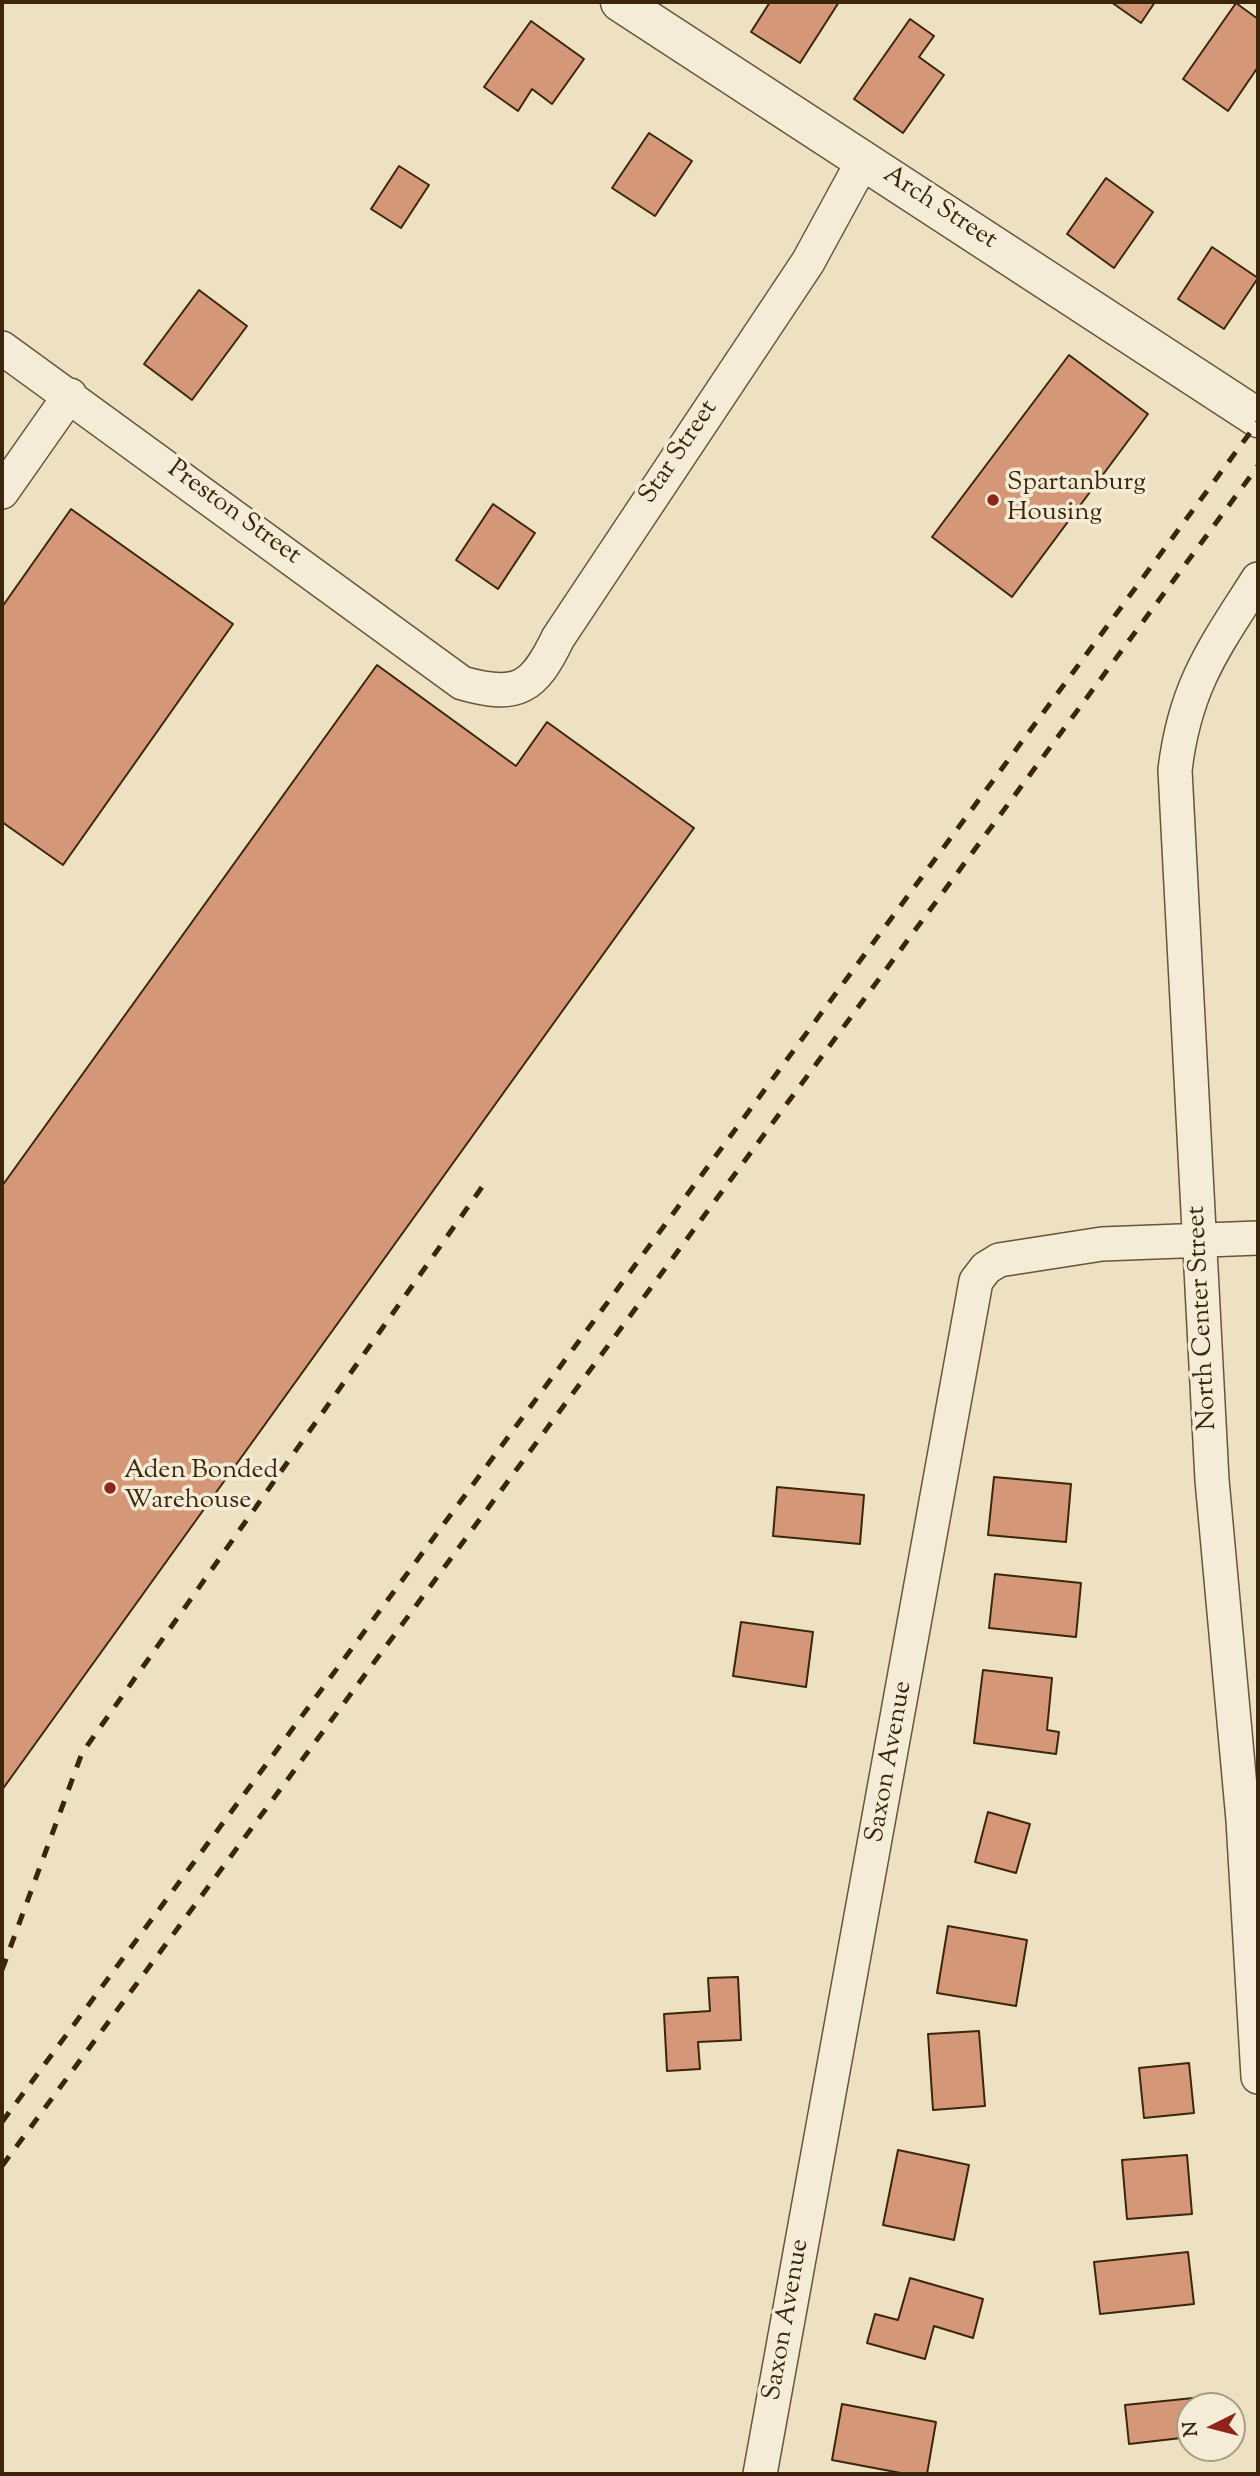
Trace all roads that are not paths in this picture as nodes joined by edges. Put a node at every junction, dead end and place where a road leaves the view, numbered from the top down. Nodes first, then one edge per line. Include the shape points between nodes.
1 (620, 2) edge
2 (863, 161) junction
3 (2, 348) edge
4 (70, 395) junction
5 (1258, 418) edge
6 (2, 492) edge
7 (1258, 579) edge
8 (462, 682) joint
9 (1258, 1238) edge
10 (1200, 1240) junction
11 (1258, 2077) edge
12 (760, 2474) edge

1 - 2 street, Arch Street
2 - 5 street, Arch Street
2 - 8 street, Star Street via 808,262 558,638 542,671 505,690
3 - 4 street, Preston Street
4 - 6 street
4 - 8 street, Preston Street
7 - 10 street, North Center Street via 1193,688 1180,728 1175,770
9 - 10 street, Saxon Avenue
10 - 11 street, North Center Street via 1212,1480 1242,1821
10 - 12 street, Saxon Avenue via 1102,1244 999,1260 976,1281

